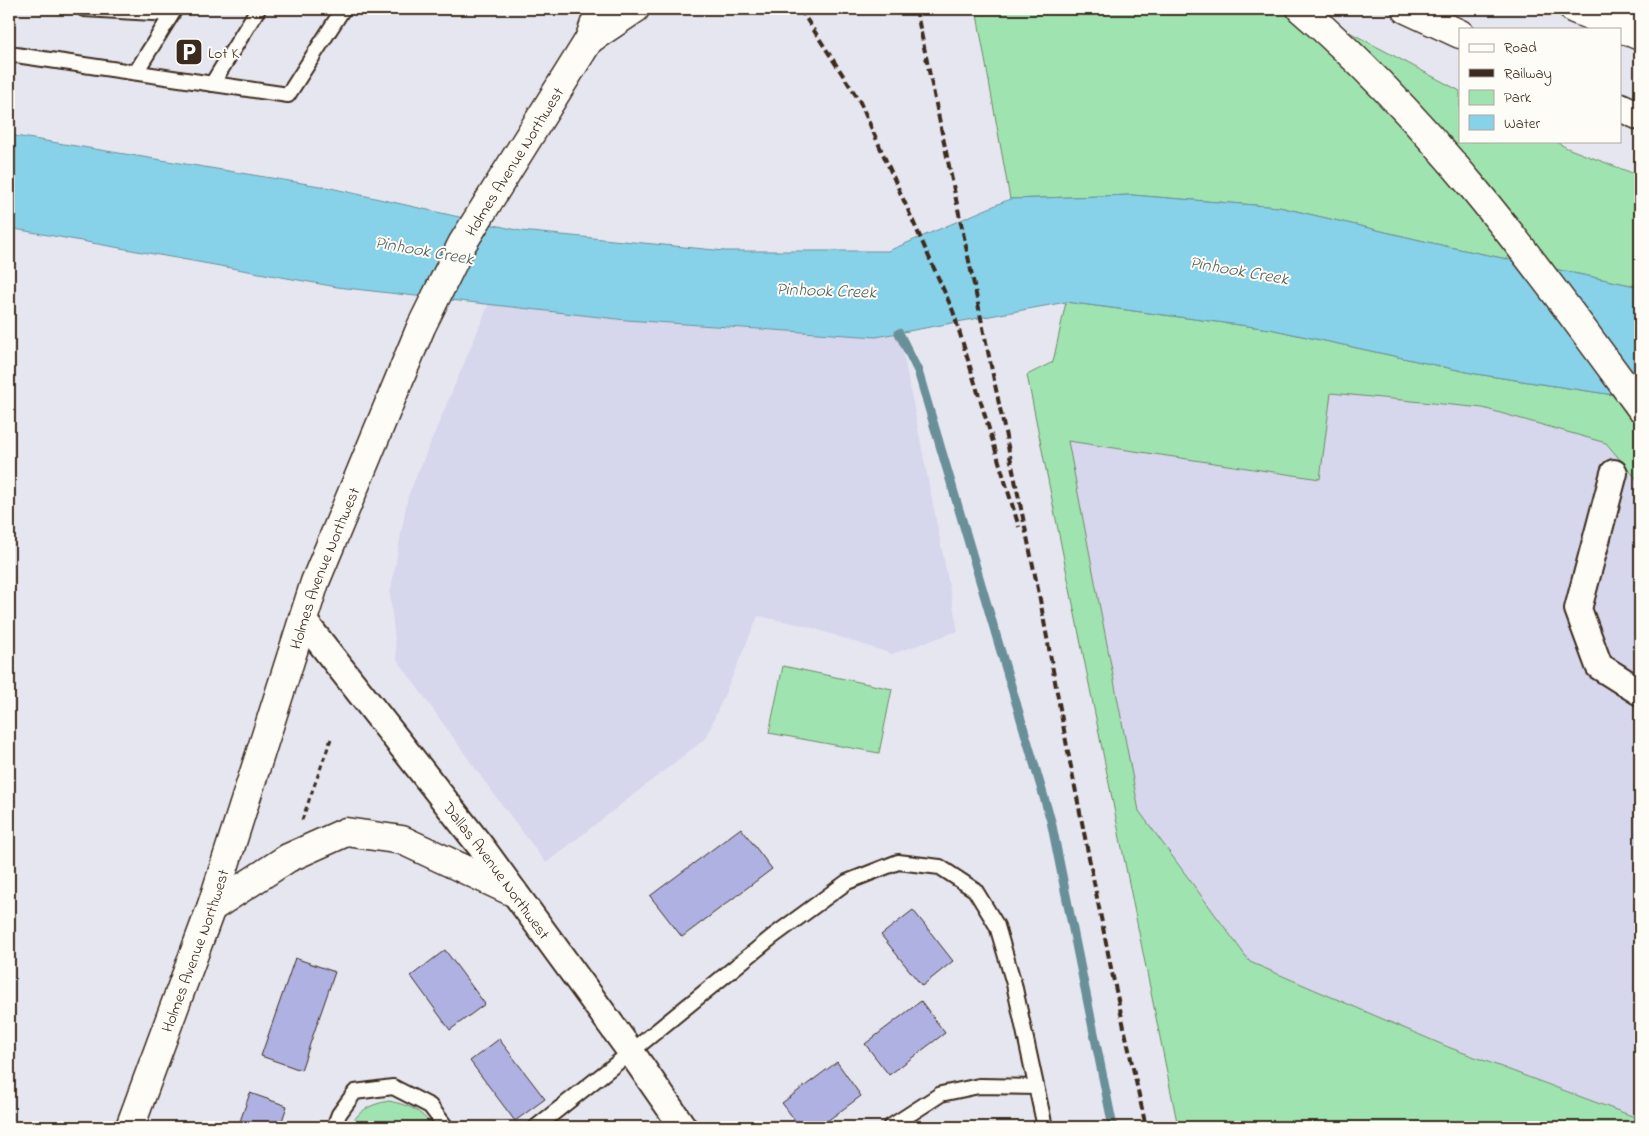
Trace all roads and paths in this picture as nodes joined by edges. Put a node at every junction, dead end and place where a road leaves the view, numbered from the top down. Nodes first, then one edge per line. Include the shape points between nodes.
1 (84, 9) edge
2 (258, 9) edge
3 (343, 9) edge
4 (600, 9) edge
5 (635, 9) edge
6 (1301, 9) edge
7 (1406, 9) edge
8 (1574, 9) edge
9 (1634, 9) edge
10 (173, 12) edge
11 (1640, 14) edge
12 (1620, 28) edge
13 (1622, 29) edge
14 (1459, 34) edge
15 (1640, 36) edge
16 (589, 40) junction
17 (9, 54) edge
18 (136, 72) junction
19 (212, 84) junction
20 (1622, 108) edge
21 (1640, 116) edge
22 (1640, 407) edge
23 (1614, 473) dead end
24 (302, 619) junction
25 (1640, 692) edge
26 (332, 736) dead end
27 (300, 826) dead end
28 (513, 892) junction
29 (211, 908) junction
30 (631, 1052) junction
31 (1036, 1087) junction
32 (130, 1127) edge
33 (334, 1127) edge
34 (446, 1127) edge
35 (536, 1127) edge
36 (683, 1127) edge
37 (890, 1127) edge
38 (1045, 1127) edge

1 - 10 lane
2 - 19 lane
3 - 19 lane via 288,95
4 - 16 main road, Holmes Avenue Northwest
5 - 16 main road, Holmes Avenue Northwest
6 - 22 main road via 1331,34 1418,122 1539,269
7 - 14 main road
8 - 12 main road
9 - 11 main road
10 - 18 lane
13 - 15 main road
16 - 24 main road, Holmes Avenue Northwest via 462,244 422,327 314,582
17 - 18 lane
18 - 19 lane
20 - 21 main road
23 - 25 street via 1578,609 1599,666
24 - 28 street, Dallas Avenue Northwest
24 - 29 main road, Holmes Avenue Northwest
26 - 27 path
28 - 29 main road via 402,840 346,832 288,858
28 - 30 street, Dallas Avenue Northwest
29 - 32 main road, Holmes Avenue Northwest
30 - 31 lane via 772,937 847,882 898,862 940,867 974,890 997,926 1014,984
30 - 35 lane
30 - 36 street, Dallas Avenue Northwest
31 - 37 lane via 979,1086 941,1094
31 - 38 lane
33 - 34 lane via 355,1092 393,1087 430,1106

